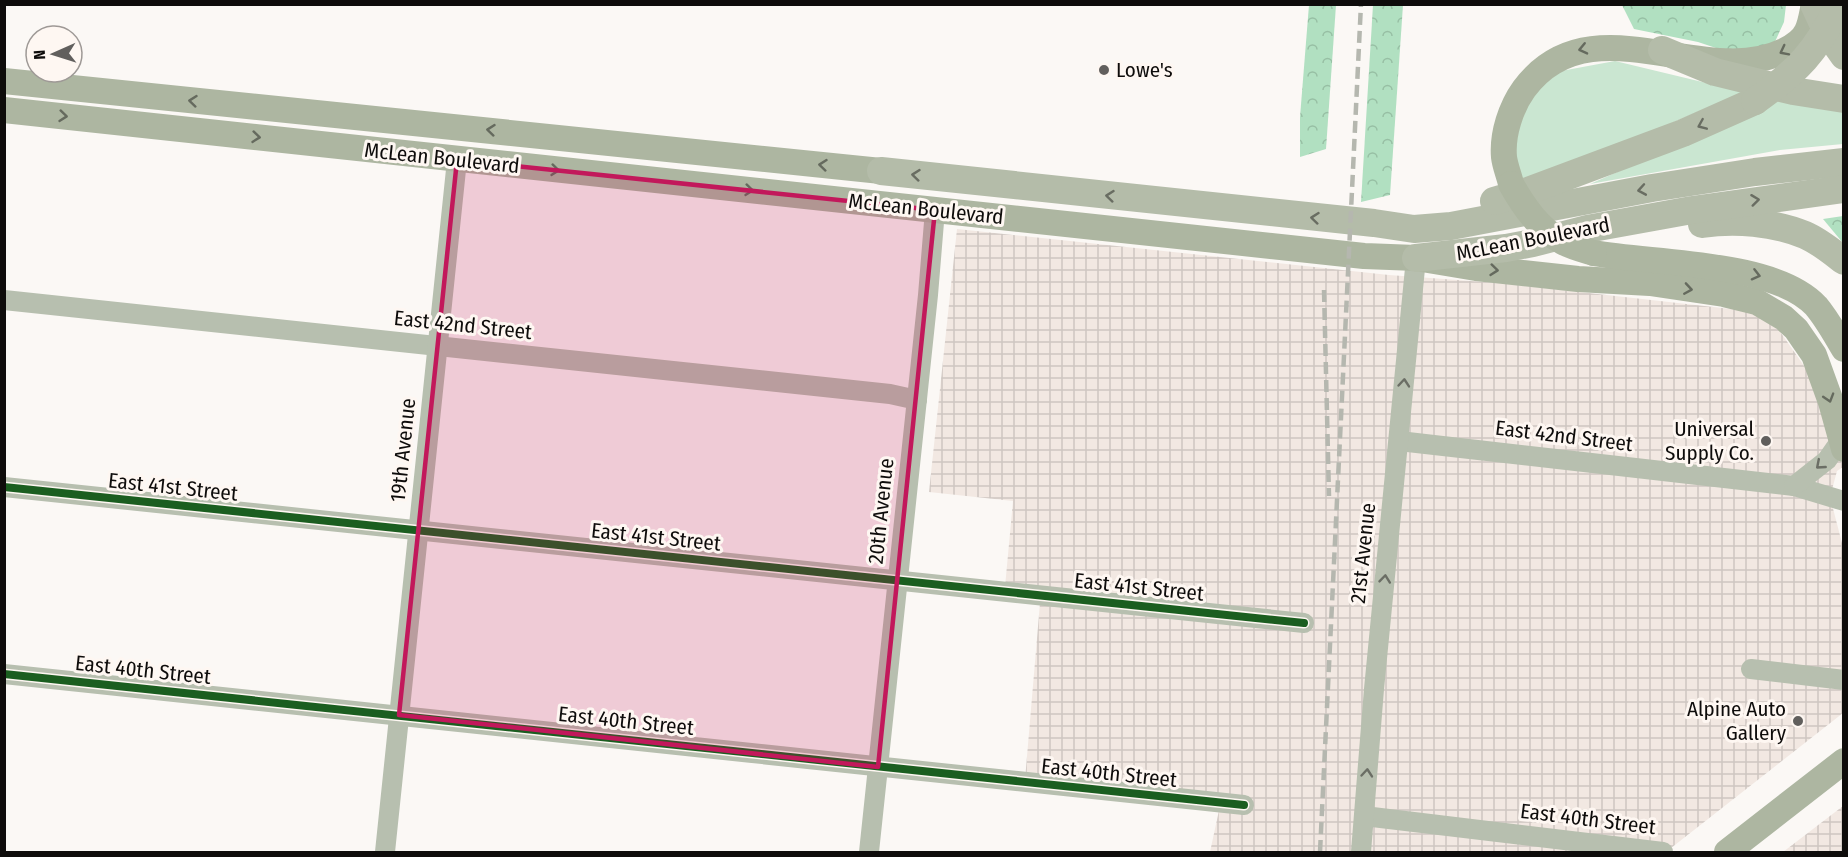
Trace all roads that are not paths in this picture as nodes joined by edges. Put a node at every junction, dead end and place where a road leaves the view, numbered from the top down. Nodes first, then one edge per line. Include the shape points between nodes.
1 (1814, 4) edge
2 (1840, 4) edge
3 (1662, 50) junction
4 (1844, 56) edge
5 (12, 79) edge
6 (1844, 99) edge
7 (9, 113) edge
8 (457, 160) junction
9 (1844, 162) edge
10 (881, 171) joint
11 (1844, 189) edge
12 (935, 210) junction
13 (1374, 223) junction
14 (1533, 243) junction
15 (1416, 258) junction
16 (1844, 261) edge
17 (4, 300) edge
18 (438, 346) junction
19 (1844, 349) edge
20 (917, 400) junction
21 (1399, 441) junction
22 (1842, 444) edge
23 (1794, 486) junction
24 (4, 487) edge
25 (1844, 501) edge
26 (418, 531) junction
27 (897, 579) junction
28 (1304, 623) dead end
29 (1750, 669) dead end
30 (4, 674) edge
31 (1844, 680) edge
32 (399, 715) junction
33 (1844, 761) edge
34 (878, 767) junction
35 (1244, 805) dead end
36 (1364, 816) junction
37 (385, 852) edge
38 (869, 852) edge
39 (1360, 852) edge
40 (1663, 852) edge
41 (1727, 852) edge

1 -> 3 main road via 1807,32 1792,47 1774,56 1727,61
1 - 4 highway
2 -> 13 highway, bridge via 1811,54 1786,79 1755,101 1683,133 1528,191 1429,218
3 - 6 highway via 1715,72
3 -> 19 main road, bridge via 1629,45 1578,49 1552,59 1532,77 1507,124 1504,157 1511,184 1524,207 1564,243 1594,253 1732,270 1791,288 1815,305
10 -> 5 main road, McLean Boulevard
7 -> 8 main road, McLean Boulevard
8 -> 12 main road, McLean Boulevard
8 - 18 street, 19th Avenue
9 -> 13 highway, McLean Boulevard via 1662,187 1451,226 1414,230
13 -> 10 highway, McLean Boulevard
14 -> 11 highway, McLean Boulevard via 1692,210
12 - 15 main road, McLean Boulevard via 1364,256
12 - 20 street, 20th Avenue
14 - 15 highway, McLean Boulevard
14 - 16 highway via 1604,239 1716,222 1750,222 1804,234
21 -> 15 street, 21st Avenue
15 -> 22 main road via 1578,279 1650,283 1757,302 1796,329 1814,355
17 - 18 street, East 42nd Street
18 - 20 street, East 42nd Street
18 - 26 street, 19th Avenue
20 - 27 street, 20th Avenue
21 - 23 street, East 42nd Street
36 -> 21 street, 21st Avenue
22 -> 23 street
23 - 25 street, East 42nd Street
24 - 26 street, East 41st Street
26 - 27 street, East 41st Street
26 - 32 street, 19th Avenue
27 - 28 street, East 41st Street
27 - 34 street, 20th Avenue
29 - 31 street
30 - 32 street, East 40th Street
32 - 34 street, East 40th Street
32 - 37 street, 19th Avenue
33 - 41 main road
34 - 35 street, East 40th Street
34 - 38 street, 20th Avenue
36 - 39 street, 21st Avenue
36 - 40 street, East 40th Street

